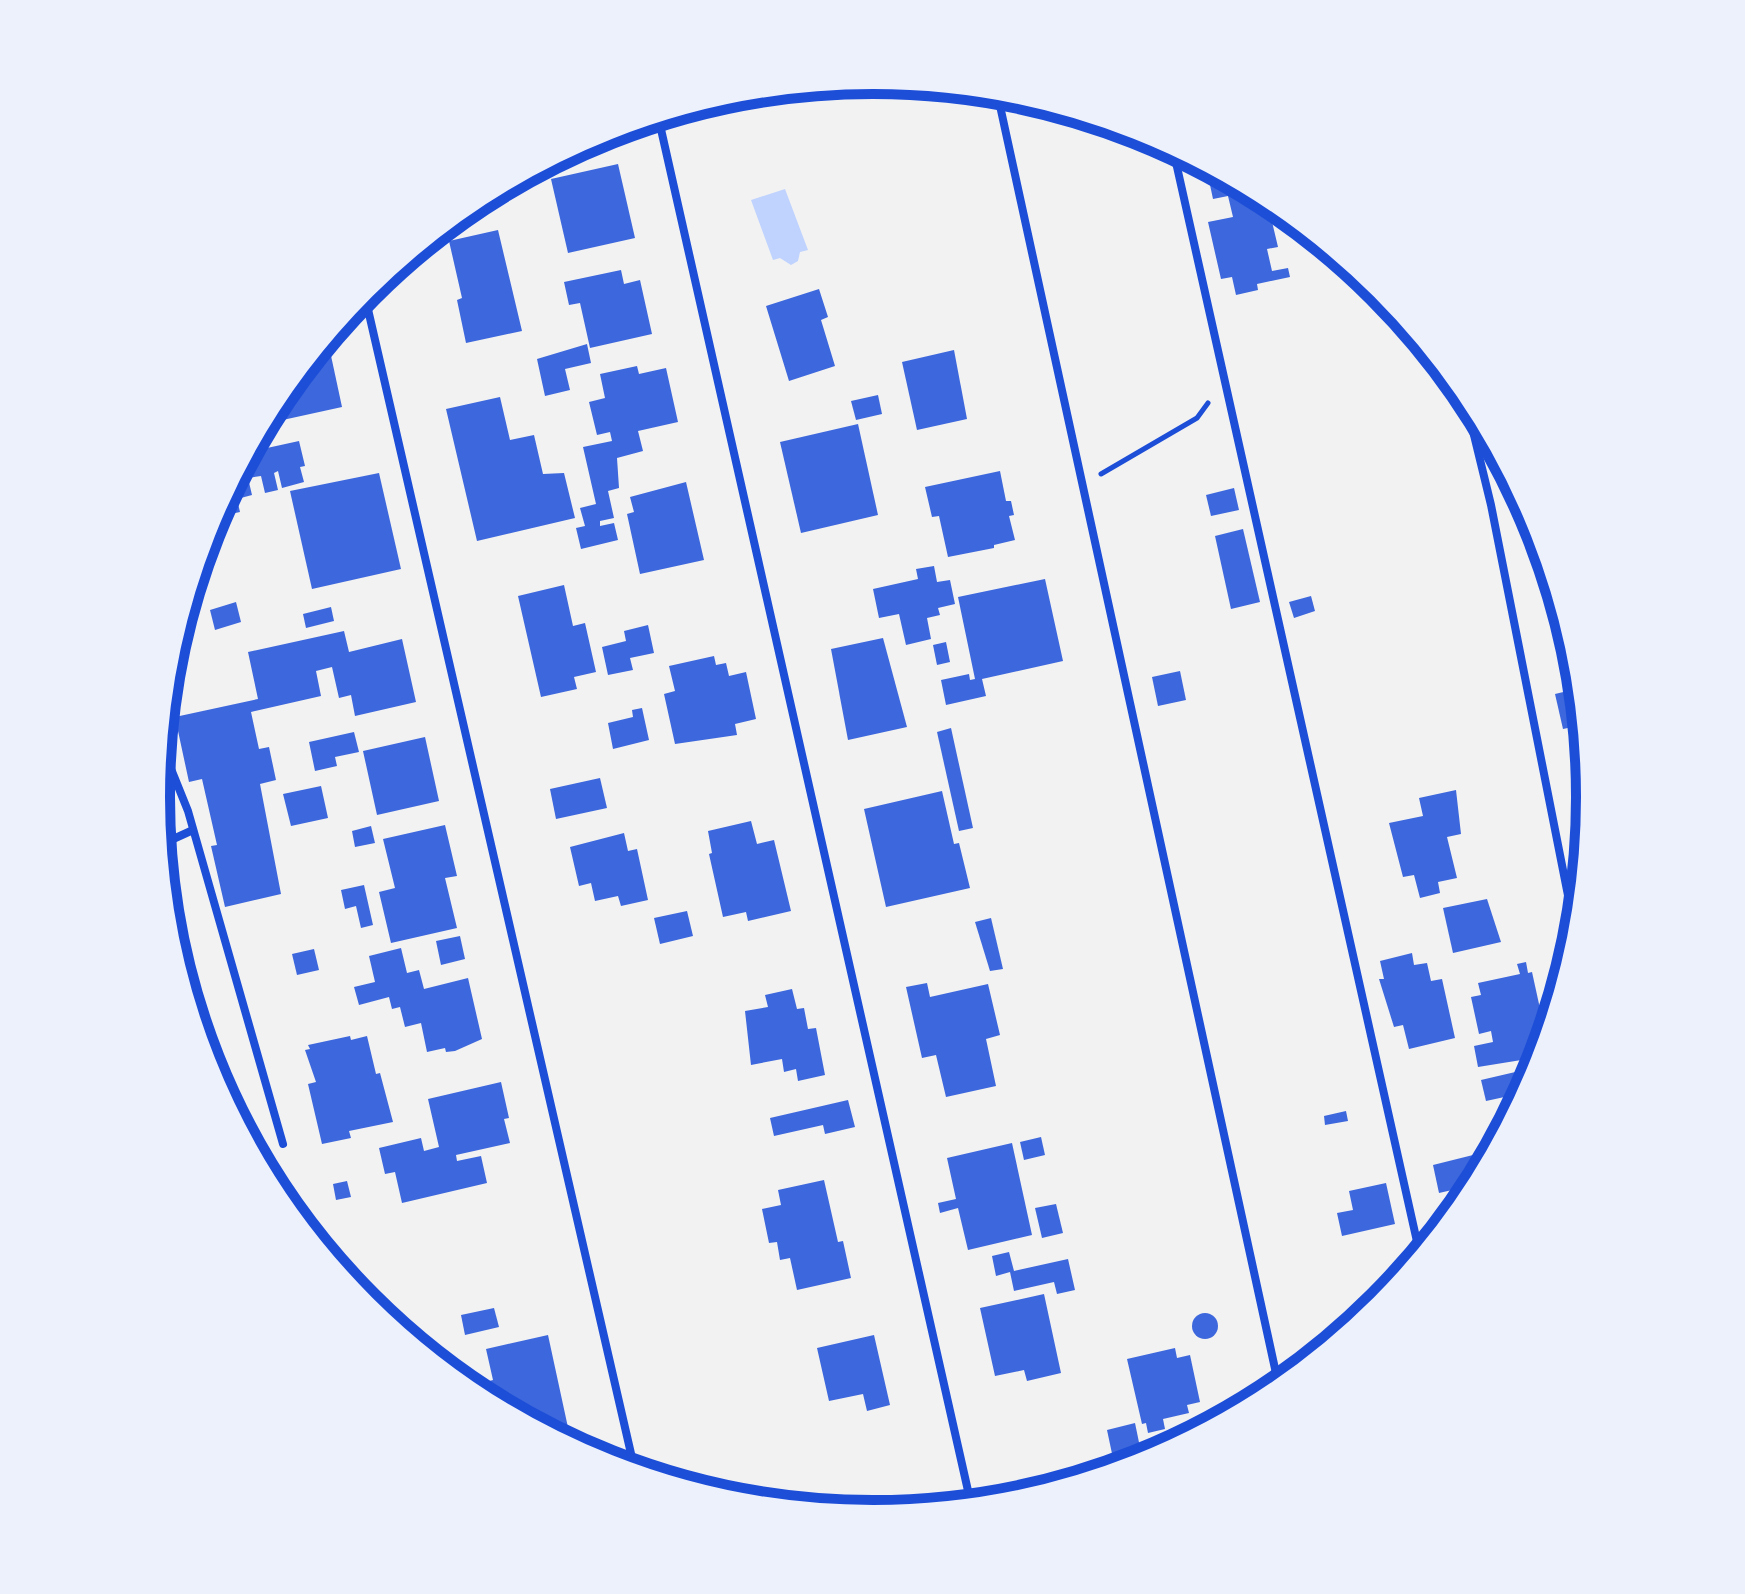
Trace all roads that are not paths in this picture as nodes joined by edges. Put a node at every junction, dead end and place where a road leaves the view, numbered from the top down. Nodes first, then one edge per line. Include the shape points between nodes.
1 (1000, 106) edge
2 (660, 127) edge
3 (1176, 163) edge
4 (368, 308) edge
5 (1474, 434) edge
6 (171, 770) edge
7 (193, 830) junction
8 (171, 840) edge
9 (1568, 895) edge
10 (283, 1144) dead end
11 (1417, 1241) edge
12 (1276, 1373) edge
13 (632, 1457) edge
14 (969, 1493) edge

1 - 12 street
2 - 14 street
3 - 11 street
4 - 13 street
5 - 9 street
6 - 7 street
7 - 8 street
7 - 10 street

